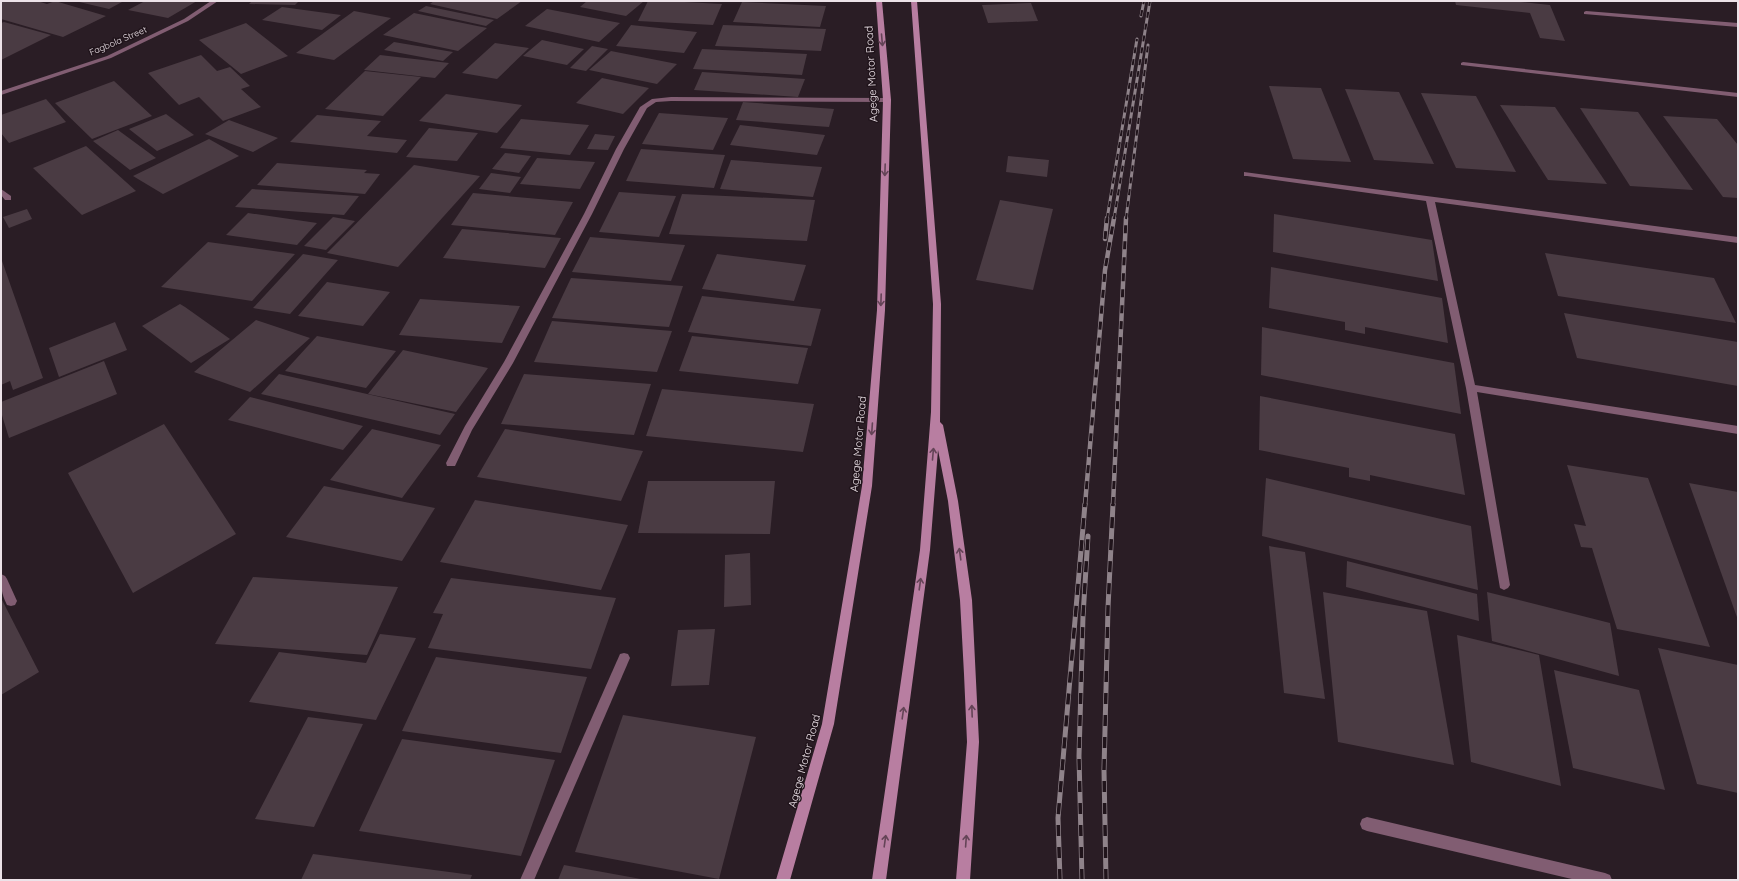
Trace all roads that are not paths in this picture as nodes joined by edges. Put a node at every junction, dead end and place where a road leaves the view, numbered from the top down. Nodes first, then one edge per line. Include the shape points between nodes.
1 (215, 1) edge
2 (879, 1) edge
3 (914, 1) edge
4 (1586, 13) dead end
5 (1738, 25) edge
6 (1463, 64) dead end
7 (1, 93) edge
8 (1738, 95) edge
9 (887, 100) junction
10 (1247, 174) dead end
11 (1, 191) edge
12 (8, 198) dead end
13 (1430, 199) junction
14 (1738, 240) edge
15 (1471, 388) junction
16 (936, 412) junction
17 (1738, 430) edge
18 (451, 463) dead end
19 (1, 579) edge
20 (1504, 585) dead end
21 (12, 600) dead end
22 (624, 658) dead end
23 (1367, 824) dead end
24 (527, 880) edge
25 (783, 880) edge
26 (879, 880) edge
27 (963, 880) edge
28 (1605, 880) edge

1 - 7 street, Fagbola Street via 186,20 110,56
2 -> 9 main road, Agege Motor Road
3 - 16 main road via 937,304
4 - 5 street
6 - 8 street
9 - 18 street via 671,99 654,100 644,107 512,356 468,429
9 -> 25 main road, Agege Motor Road via 881,310 867,486 828,724
10 - 13 street
11 - 12 street
13 - 14 street
13 - 15 street
15 - 17 street
15 - 20 street
26 -> 16 main road via 925,550
27 -> 16 main road via 973,742 966,600 953,501
19 - 21 street
22 - 24 street
23 - 28 street

